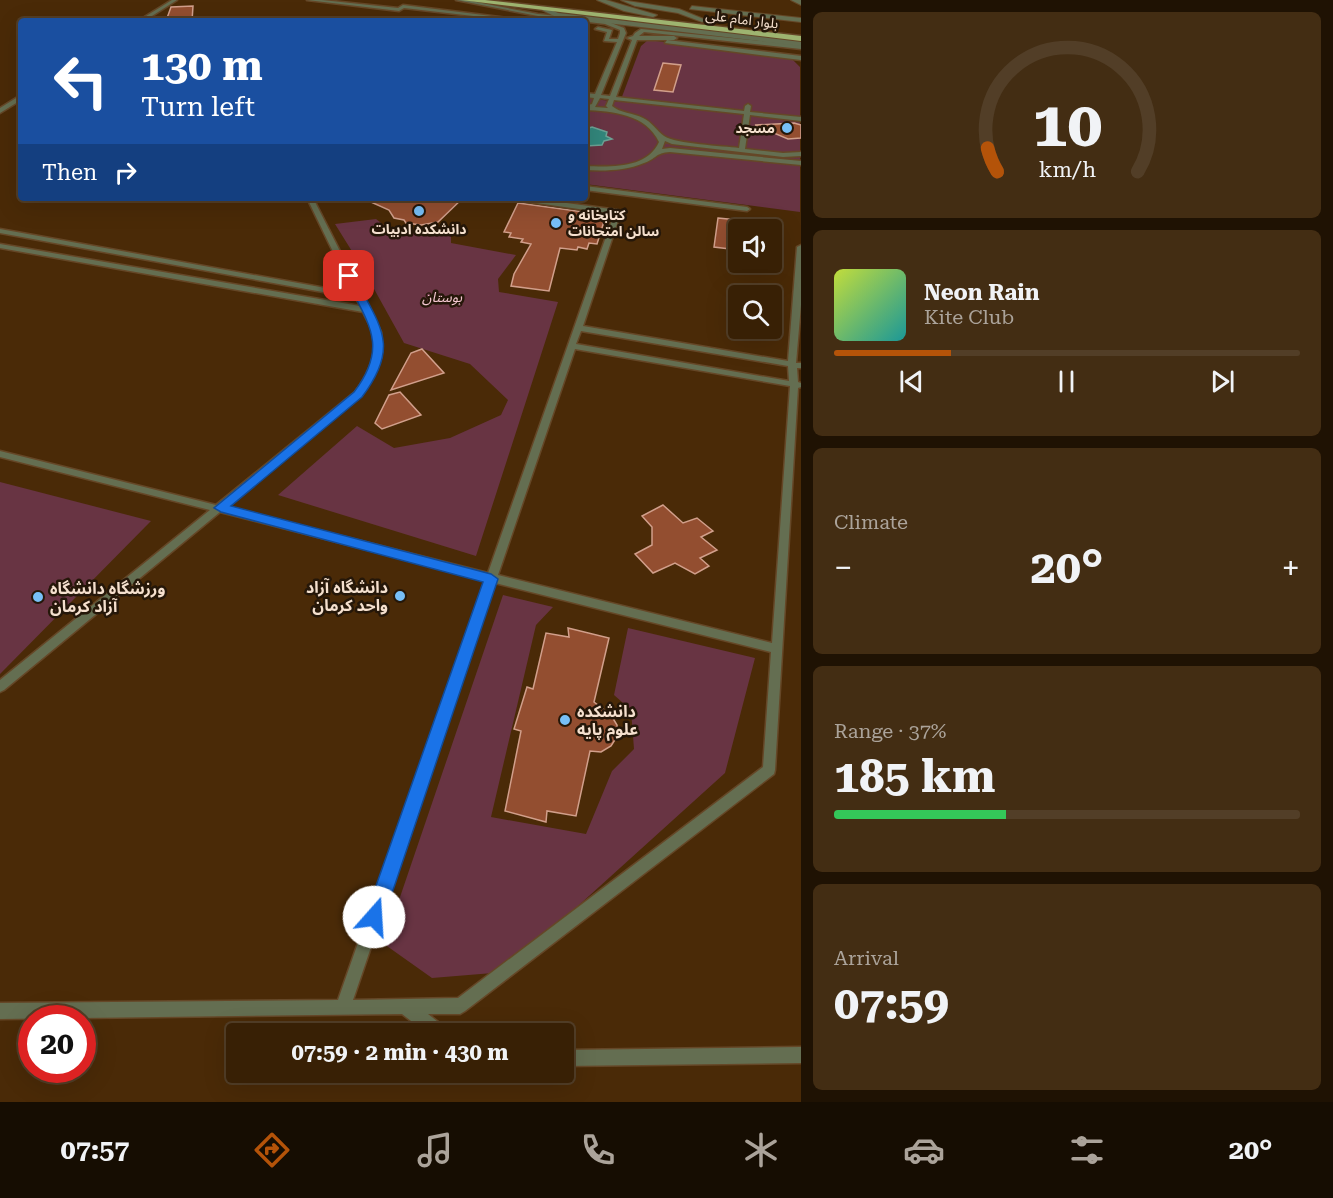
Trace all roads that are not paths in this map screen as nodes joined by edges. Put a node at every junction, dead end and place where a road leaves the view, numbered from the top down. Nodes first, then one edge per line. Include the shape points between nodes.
1 (175, 0) edge
2 (309, 0) edge
3 (458, 0) edge
4 (465, 0) edge
5 (520, 0) edge
6 (600, 0) edge
7 (624, 0) edge
8 (699, 0) edge
9 (707, 4) dead end
10 (692, 8) dead end
11 (544, 9) junction
12 (436, 10) junction
13 (431, 15) dead end
14 (653, 15) junction
15 (146, 18) edge
16 (504, 18) edge
17 (560, 18) edge
18 (580, 18) edge
19 (588, 19) edge
20 (702, 20) junction
21 (801, 20) edge
22 (588, 22) edge
23 (588, 28) edge
24 (801, 32) edge
25 (620, 39) junction
26 (635, 39) junction
27 (801, 39) edge
28 (647, 40) junction
29 (801, 46) edge
30 (786, 52) junction
31 (801, 53) edge
32 (792, 57) junction
33 (801, 58) edge
34 (801, 67) edge
35 (588, 90) edge
36 (598, 93) junction
37 (588, 95) edge
38 (614, 95) junction
39 (18, 99) edge
40 (588, 107) edge
41 (588, 108) edge
42 (748, 110) junction
43 (0, 111) edge
44 (615, 112) junction
45 (801, 112) edge
46 (801, 119) edge
47 (661, 137) junction
48 (742, 150) junction
49 (658, 152) junction
50 (801, 154) edge
51 (801, 164) edge
52 (588, 169) edge
53 (588, 188) edge
54 (312, 201) edge
55 (554, 201) edge
56 (573, 202) edge
57 (747, 209) dead end
58 (0, 231) edge
59 (0, 246) edge
60 (801, 247) edge
61 (799, 288) edge
62 (359, 296) junction
63 (366, 310) junction
64 (578, 328) junction
65 (572, 346) junction
66 (796, 365) edge
67 (797, 385) edge
68 (0, 454) edge
69 (221, 508) junction
70 (491, 579) junction
71 (778, 649) junction
72 (0, 687) edge
73 (404, 1006) junction
74 (343, 1007) junction
75 (0, 1011) edge
76 (427, 1023) edge
77 (801, 1055) edge
78 (574, 1058) edge

1 - 15 lane
2 - 12 lane
3 - 17 lane
4 - 11 highway, بلوار امام علی
5 - 14 highway, بلوار امام علی
6 - 14 street
7 - 20 street via 679,11
8 - 9 street
10 - 21 street
11 - 18 street
11 - 27 highway, بلوار امام علی
12 - 13 lane
12 - 16 lane
14 - 20 highway, بلوار امام علی
19 - 29 street
20 - 24 highway, بلوار امام علی
22 - 25 lane via 617,26 622,29
23 - 25 lane via 610,31 606,40
25 - 26 lane
25 - 36 lane
26 - 28 lane
26 - 29 lane via 649,29
26 - 38 lane
28 - 30 lane via 666,37
28 - 32 lane
30 - 31 lane
30 - 32 lane
32 - 33 lane
32 - 34 lane
35 - 36 lane
36 - 37 lane
36 - 38 lane
36 - 40 lane via 594,105
38 - 42 lane
38 - 44 lane via 609,106
39 - 43 lane
41 - 44 lane
42 - 45 lane
42 - 46 lane
42 - 48 lane
44 - 47 lane via 645,122
47 - 48 lane via 672,142
47 - 49 lane
48 - 50 lane
49 - 51 lane
49 - 52 lane via 630,165
53 - 57 lane
54 - 62 lane
55 - 56 lane
56 - 64 lane via 618,212
58 - 62 lane
59 - 63 lane
60 - 61 lane
61 - 66 lane
62 - 63 lane
63 - 69 lane via 380,347 370,379 358,394
64 - 65 lane
64 - 66 lane
65 - 67 lane
65 - 70 lane
66 - 67 lane
67 - 71 lane
68 - 69 lane
69 - 70 lane
69 - 72 lane
70 - 71 lane
70 - 74 lane
71 - 73 lane via 770,770 460,1006
73 - 74 lane
73 - 76 lane
74 - 75 lane
77 - 78 lane

